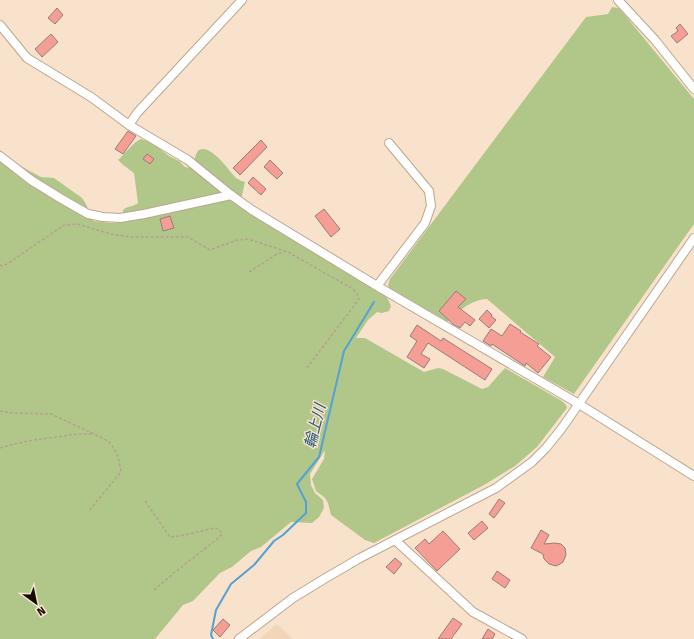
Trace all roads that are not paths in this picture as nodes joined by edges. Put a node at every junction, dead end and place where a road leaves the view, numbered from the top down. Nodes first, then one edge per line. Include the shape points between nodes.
1 (242, 0) edge
2 (618, 0) edge
3 (0, 25) edge
4 (694, 89) edge
5 (129, 125) junction
6 (389, 143) dead end
7 (0, 156) edge
8 (231, 195) junction
9 (694, 238) edge
10 (377, 286) junction
11 (579, 404) junction
12 (694, 476) edge
13 (396, 540) junction
14 (239, 639) edge
15 (522, 639) edge

1 - 5 street via 137,113
2 - 4 street via 655,40
3 - 5 street via 27,58 91,97
5 - 8 street via 188,160
6 - 10 street via 429,191 431,206 425,223
7 - 8 street via 31,180 88,214 120,218
8 - 10 street
9 - 11 street
10 - 11 street
11 - 12 street
11 - 13 street via 532,462 496,488
13 - 14 street via 293,598
13 - 15 street via 473,612

